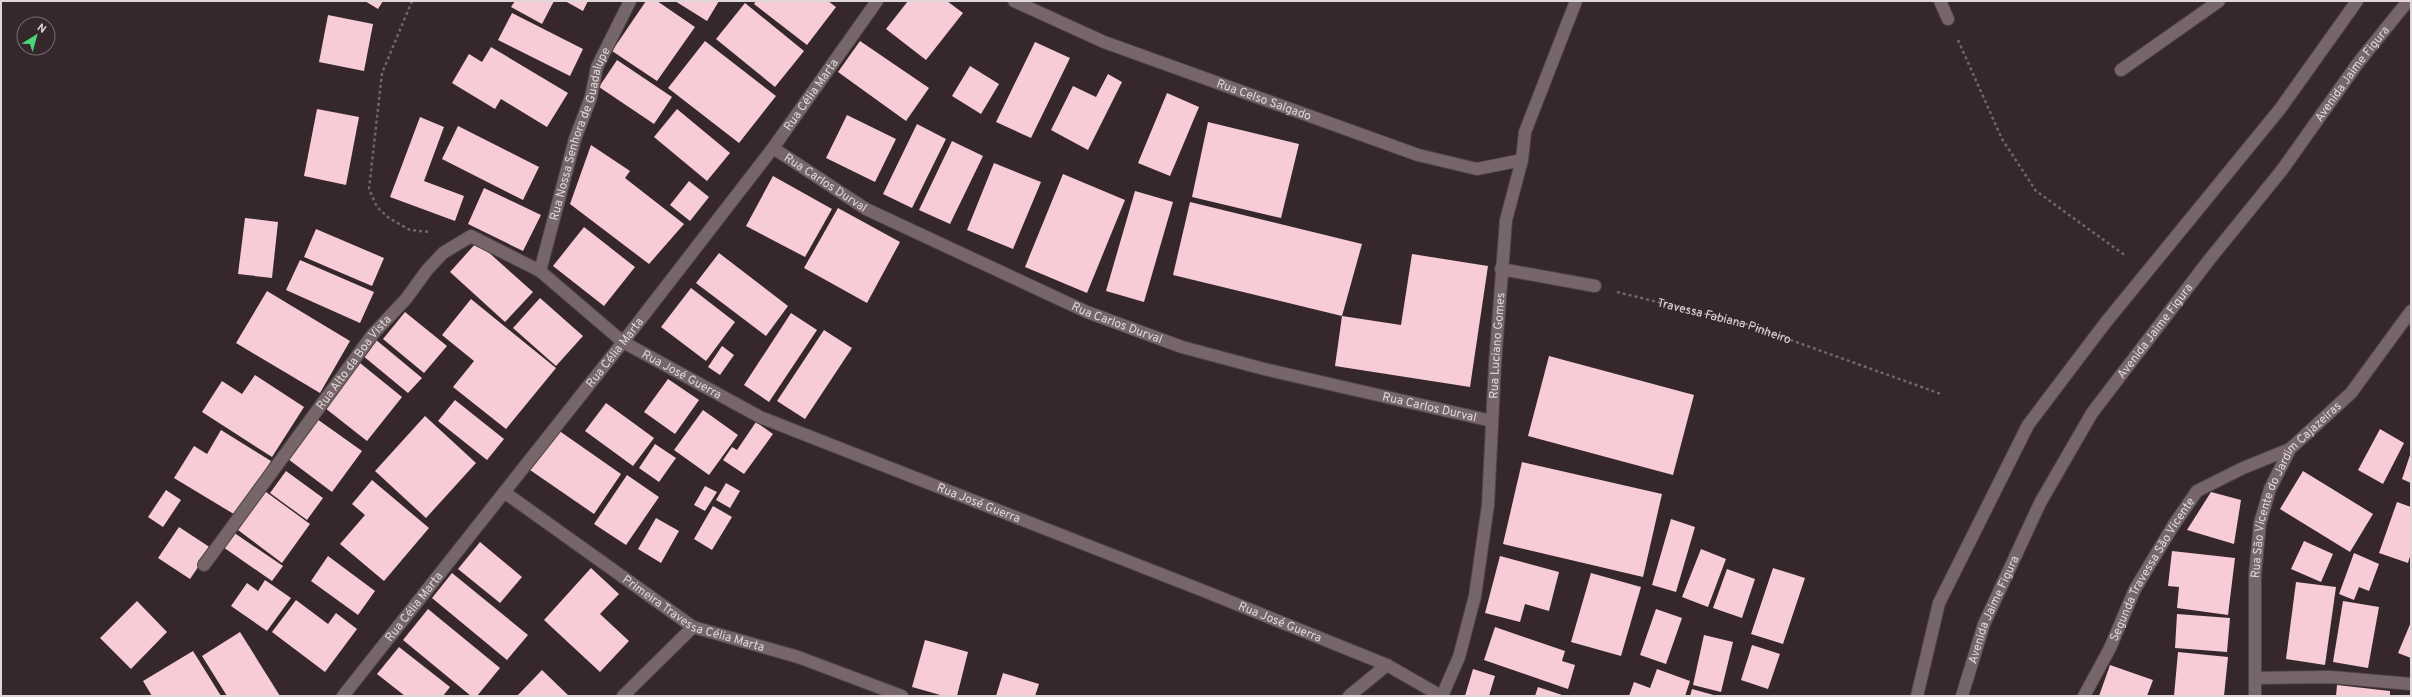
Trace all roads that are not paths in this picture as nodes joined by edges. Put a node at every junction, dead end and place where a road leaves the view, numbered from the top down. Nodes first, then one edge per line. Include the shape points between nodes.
1 (630, 1) edge
2 (877, 1) edge
3 (1014, 1) edge
4 (1576, 1) edge
5 (1940, 1) edge
6 (2219, 1) edge
7 (2357, 1) edge
8 (2408, 1) edge
9 (1948, 19) road end
10 (2121, 70) dead end
11 (773, 148) junction
12 (1522, 160) junction
13 (1501, 269) junction
14 (540, 271) junction
15 (1595, 286) road end
16 (2411, 311) edge
17 (624, 342) junction
18 (1492, 421) junction
19 (2290, 449) junction
20 (504, 492) junction
21 (204, 565) dead end
22 (693, 627) junction
23 (1388, 665) junction
24 (2256, 678) junction
25 (2411, 684) edge
26 (343, 696) edge
27 (623, 696) edge
28 (902, 696) edge
29 (1349, 696) edge
30 (1441, 696) edge
31 (1917, 696) edge
32 (1962, 696) edge
33 (2084, 696) edge
34 (2255, 696) edge

1 - 14 street, Rua Nossa Senhora de Guadalupe via 597,67 591,97 574,139
2 - 11 street, Rua Célia Marta
3 - 12 street, Rua Celso Salgado via 1104,42 1418,155 1477,169
4 - 12 street, Rua Luciano Gomes via 1525,132
5 - 9 street
6 - 10 street
7 - 31 street via 2280,109 2106,322 2028,425 1940,603
8 - 32 street, Avenida Jaime Figura via 2358,63 2282,170 2209,260 2092,413 2040,503 1988,617
11 - 17 street, Rua Célia Marta
11 - 18 street, Rua Carlos Durval via 866,209 1087,312 1182,347 1268,370
12 - 13 street, Rua Luciano Gomes via 1506,220
13 - 15 street
13 - 18 street, Rua Luciano Gomes
14 - 17 street, Rua José Guerra
14 - 21 street, Rua Alto da Boa Vista via 471,236 443,253 406,299 373,334
16 - 19 street, Rua São Vicente do Jardim Cajazeiras via 2351,393
17 - 20 street, Rua Célia Marta
17 - 23 street, Rua José Guerra via 760,417 1204,590
18 - 30 street, Rua Luciano Gomes via 1488,505 1474,596 1459,657
19 - 24 street, Rua São Vicente do Jardim Cajazeiras via 2270,489 2260,523 2255,575
19 - 33 street, Segunda Travessa São Vicente via 2197,491 2135,589 2110,648
20 - 22 street, Primeira Travessa Célia Marta
20 - 26 street, Rua Célia Marta
22 - 27 street
22 - 28 street, Primeira Travessa Célia Marta via 798,657
23 - 29 street
23 - 30 street, Rua José Guerra
24 - 25 street via 2332,677
24 - 34 street, Rua São Vicente do Jardim Cajazeiras

